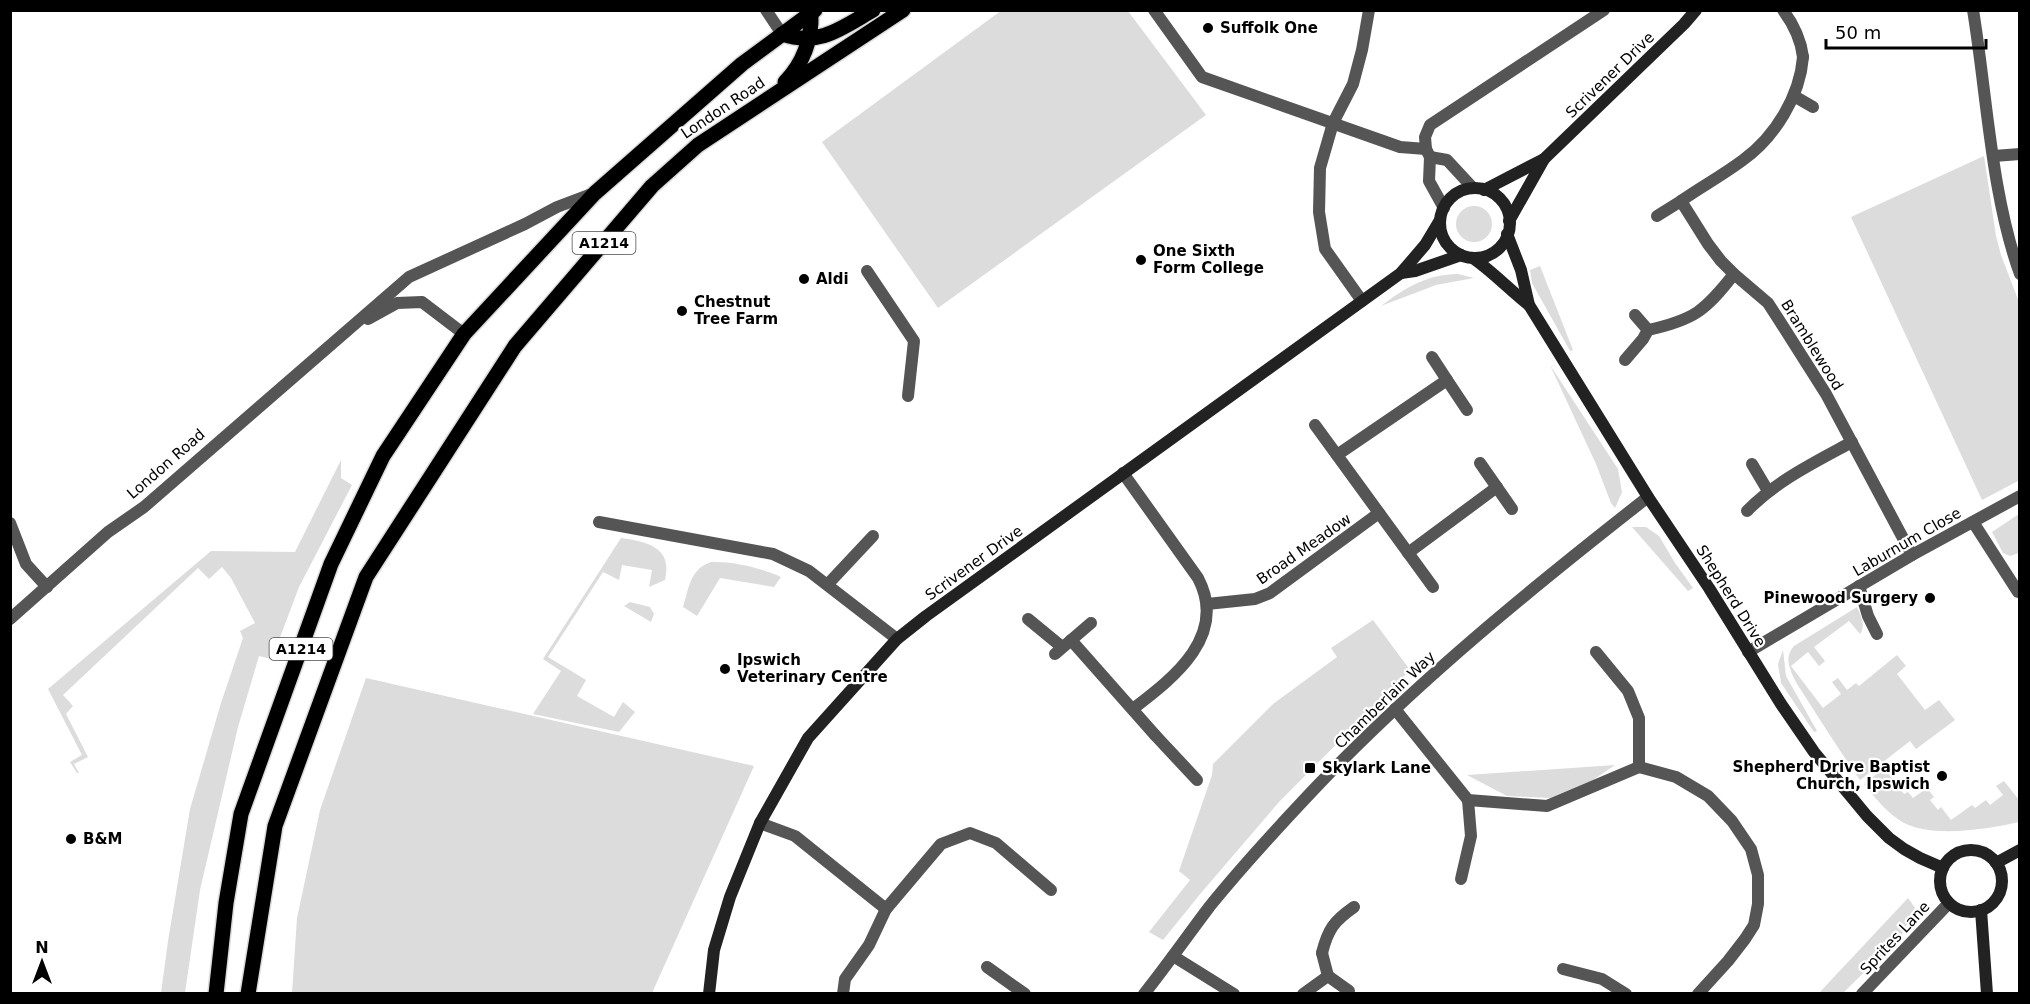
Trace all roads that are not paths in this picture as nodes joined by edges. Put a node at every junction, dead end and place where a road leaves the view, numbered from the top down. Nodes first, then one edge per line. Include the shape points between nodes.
1 (765, 10) edge
2 (873, 10) edge
3 (903, 10) edge
4 (1154, 10) edge
5 (1369, 10) edge
6 (1604, 10) edge
7 (1696, 10) edge
8 (1783, 10) edge
9 (1973, 10) edge
10 (812, 12) edge
11 (782, 34) junction
12 (808, 40) junction
13 (1794, 96) junction
14 (771, 97) junction
15 (1813, 107) dead end
16 (1333, 123) junction
17 (1428, 153) junction
18 (2019, 154) edge
19 (1994, 156) junction
20 (1544, 159) junction
21 (1478, 189) junction
22 (595, 193) junction
23 (1681, 201) junction
24 (1442, 214) junction
25 (1657, 216) dead end
26 (1509, 221) junction
27 (1508, 234) junction
28 (1467, 256) junction
29 (867, 271) dead end
30 (1401, 273) junction
31 (1734, 274) junction
32 (2019, 274) edge
33 (1362, 301) junction
34 (1529, 305) junction
35 (1635, 315) dead end
36 (1648, 330) junction
37 (344, 333) junction
38 (464, 334) junction
39 (1432, 357) dead end
40 (1625, 360) dead end
41 (1447, 380) junction
42 (908, 396) dead end
43 (1467, 410) dead end
44 (1315, 425) dead end
45 (1852, 442) junction
46 (1337, 455) junction
47 (1480, 463) dead end
48 (1752, 464) dead end
49 (1123, 473) junction
50 (1497, 487) junction
51 (1768, 491) junction
52 (2019, 496) edge
53 (1648, 497) junction
54 (1512, 509) dead end
55 (1747, 511) dead end
56 (1379, 513) junction
57 (599, 522) dead end
58 (1973, 522) junction
59 (10, 524) edge
60 (873, 536) dead end
61 (1408, 553) junction
62 (1912, 555) junction
63 (828, 584) junction
64 (47, 586) junction
65 (1859, 586) junction
66 (1433, 587) dead end
67 (2018, 592) edge
68 (1207, 604) junction
69 (10, 619) edge
70 (1028, 619) dead end
71 (1091, 623) dead end
72 (1877, 634) dead end
73 (897, 639) junction
74 (1063, 647) junction
75 (1596, 652) dead end
76 (1748, 652) junction
77 (1134, 708) junction
78 (1395, 709) junction
79 (1639, 767) junction
80 (1197, 780) dead end
81 (1468, 800) junction
82 (760, 823) junction
83 (2019, 850) edge
84 (1996, 863) junction
85 (1943, 868) junction
86 (1461, 879) dead end
87 (1051, 890) dead end
88 (1949, 903) junction
89 (1354, 906) dead end
90 (886, 909) junction
91 (1982, 910) junction
92 (1173, 956) junction
93 (987, 967) dead end
94 (1563, 969) dead end
95 (1328, 976) junction
96 (1350, 992) edge
97 (216, 993) edge
98 (248, 993) edge
99 (709, 993) edge
100 (843, 993) edge
101 (1025, 993) edge
102 (1144, 993) edge
103 (1234, 993) edge
104 (1303, 993) edge
105 (1626, 993) edge
106 (1698, 993) edge
107 (1862, 993) edge
108 (1987, 993) edge

1 - 11 street
2 - 12 main road via 842,28
3 - 14 main road, London Road / A1214
4 - 16 street via 1202,77
5 - 16 street via 1353,84
6 - 17 street via 1430,125 1425,137
7 - 20 street, Scrivener Drive
8 - 13 street via 1796,31 1803,57
9 - 19 street
10 - 11 main road, London Road / A1214
10 - 12 main road
11 - 12 main road
11 - 22 main road, London Road / A1214 via 741,64
12 - 14 main road via 798,65
13 - 15 street
13 - 23 street via 1759,146
14 - 98 main road, London Road / A1214 via 698,145 652,186 515,346 366,577 274,826
16 - 17 street
16 - 33 street via 1320,168 1319,212 1325,249
17 - 21 street via 1447,160
17 - 24 street via 1429,181
18 - 19 street
19 - 32 street
20 - 21 street, Scrivener Drive
20 - 26 street, Scrivener Drive
21 - 24 street via 1453,196
21 - 26 street via 1502,201
22 - 37 street, London Road via 409,277
22 - 38 main road, London Road / A1214
23 - 25 street
23 - 31 street, Bramblewood via 1708,244
24 - 28 street via 1442,236 1448,245
24 - 30 street, Scrivener Drive via 1425,245
26 - 27 street
27 - 28 street via 1497,250 1487,256
27 - 34 street, Shepherd Drive
28 - 30 street, Scrivener Drive
28 - 34 street, Shepherd Drive via 1494,273
29 - 42 street via 914,342
30 - 33 street, Scrivener Drive
31 - 36 street via 1707,307 1694,316
31 - 45 street, Bramblewood via 1768,303
33 - 49 street, Scrivener Drive
34 - 53 street, Shepherd Drive
35 - 36 street
36 - 40 street
37 - 38 street, London Road via 397,303 422,302
37 - 64 street, London Road
38 - 97 main road, A1214 via 383,456 332,564 241,814
39 - 41 street
41 - 43 street
41 - 46 street
44 - 46 street
45 - 51 street
45 - 62 street, Bramblewood
46 - 56 street
47 - 50 street
48 - 51 street
49 - 68 street via 1198,578
49 - 73 street, Scrivener Drive
50 - 54 street
50 - 61 street
51 - 55 street
52 - 58 street, Laburnum Close
53 - 76 street, Shepherd Drive
53 - 78 street, Chamberlain Way via 1478,633
56 - 61 street
56 - 68 street, Broad Meadow via 1270,593 1255,599
57 - 63 street via 772,554
58 - 62 street, Laburnum Close
58 - 67 street
59 - 64 street via 26,564
60 - 63 street
61 - 66 street
62 - 65 street, Laburnum Close
63 - 73 street
64 - 69 street, London Road
65 - 72 street
65 - 76 street, Laburnum Close
68 - 77 street via 1207,619 1197,648
70 - 74 street
71 - 74 street
73 - 82 street, Scrivener Drive via 808,738
74 - 77 street
75 - 79 street via 1628,691 1639,718
76 - 85 street, Shepherd Drive via 1814,752 1867,816 1904,849
77 - 80 street
78 - 81 street
78 - 92 street, Chamberlain Way via 1256,853
79 - 81 street via 1547,806
79 - 106 street via 1676,777 1708,796 1751,849 1758,875 1754,925
81 - 86 street via 1471,836
82 - 90 street via 795,836
82 - 99 street, Scrivener Drive via 730,897 714,950
83 - 84 street
84 - 85 street via 1984,853 1969,850 1954,856
84 - 91 street via 2002,876 2001,890 1994,903
85 - 88 street via 1941,886
87 - 90 street via 996,843 970,833 941,844
88 - 91 street via 1960,910
88 - 107 street, Sprites Lane
89 - 95 street via 1336,919 1326,940 1322,953
90 - 100 street via 869,945 845,979
91 - 108 street
92 - 102 street, Chamberlain Way
92 - 103 street
93 - 101 street
94 - 105 street via 1602,979
95 - 96 street
95 - 104 street

